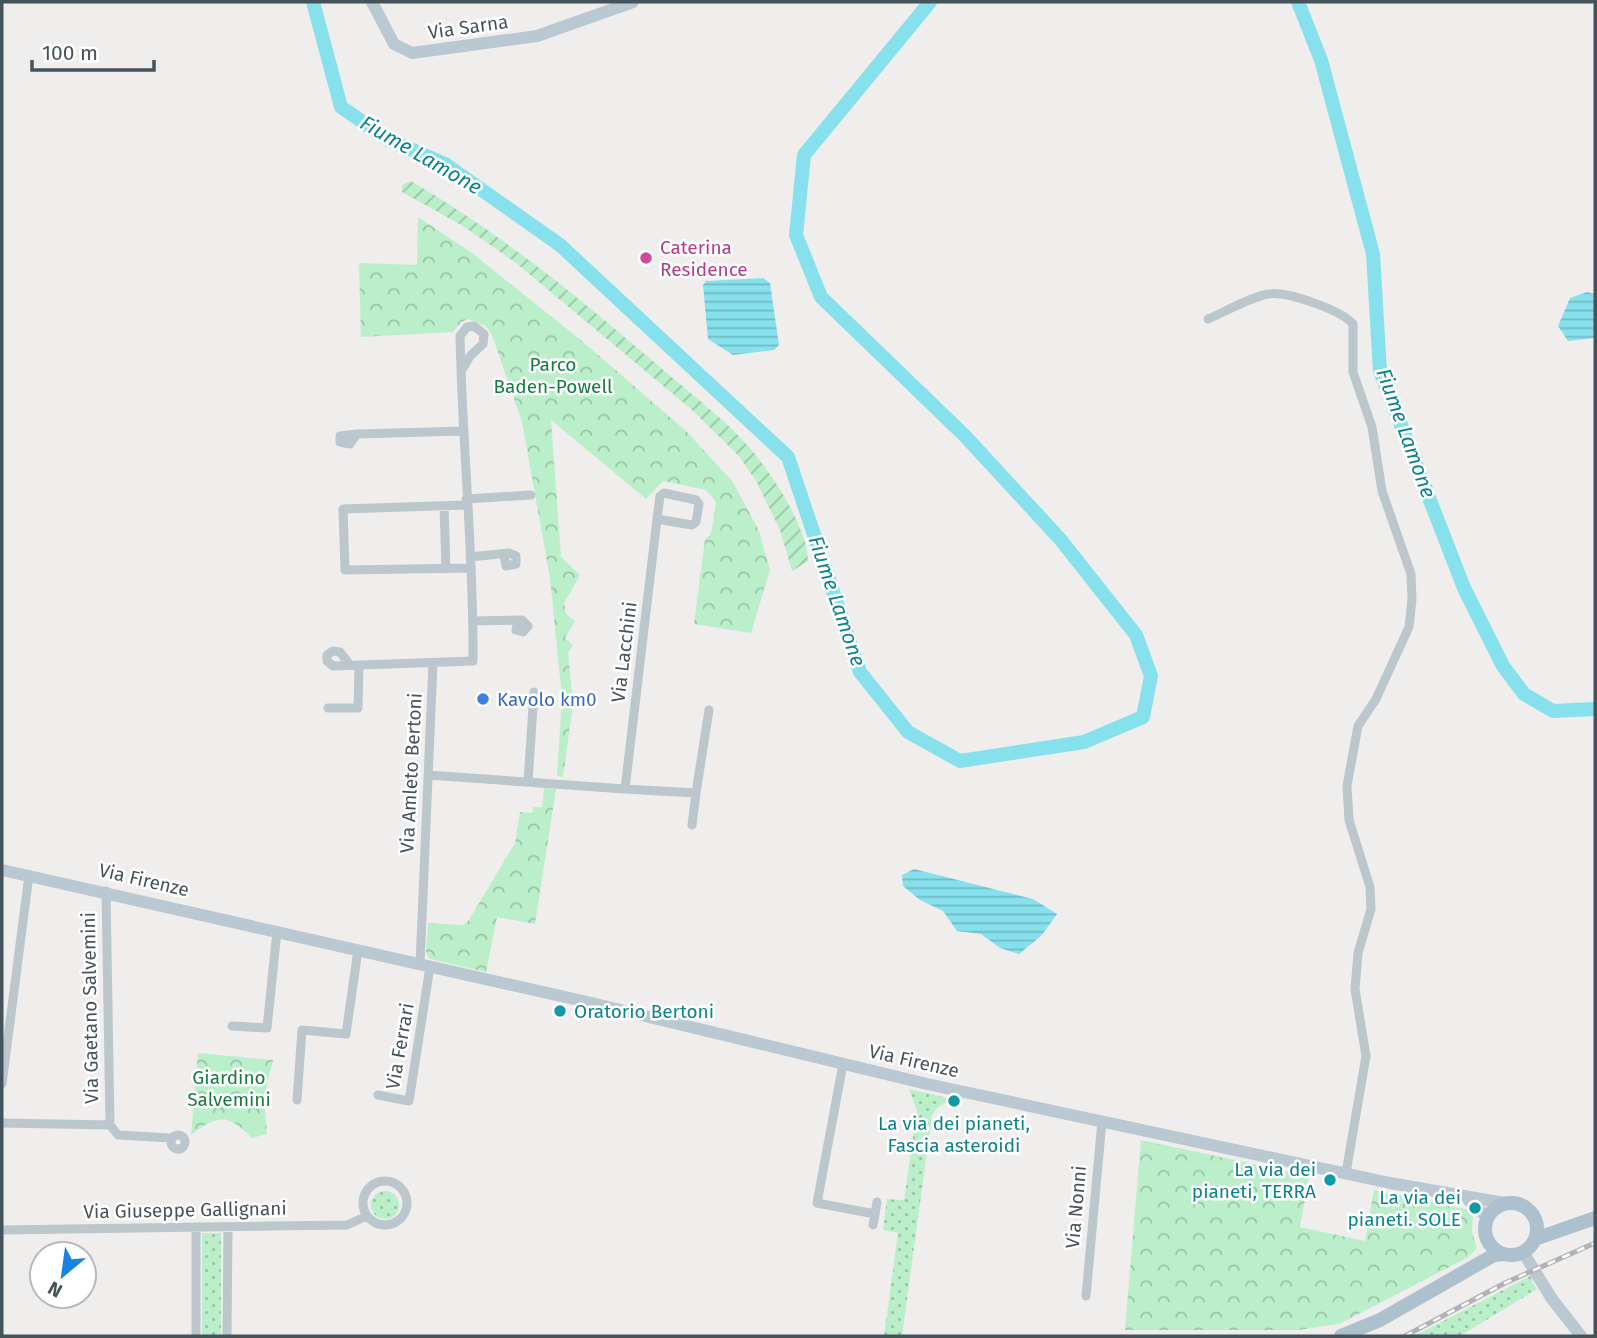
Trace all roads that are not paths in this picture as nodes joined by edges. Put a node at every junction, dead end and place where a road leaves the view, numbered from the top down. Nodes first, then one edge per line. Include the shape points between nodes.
1 (372, 2) edge
2 (633, 2) edge
3 (1208, 319) dead end
4 (461, 370) junction
5 (464, 431) junction
6 (356, 434) dead end
7 (531, 495) dead end
8 (466, 502) junction
9 (444, 506) junction
10 (657, 519) junction
11 (504, 555) dead end
12 (470, 557) junction
13 (470, 568) junction
14 (446, 569) junction
15 (473, 621) junction
16 (518, 621) dead end
17 (433, 663) junction
18 (534, 692) dead end
19 (328, 708) dead end
20 (709, 710) dead end
21 (428, 775) junction
22 (528, 782) junction
23 (625, 789) junction
24 (696, 793) junction
25 (692, 825) dead end
26 (2, 870) edge
27 (29, 876) junction
28 (106, 891) junction
29 (277, 931) junction
30 (358, 950) junction
31 (425, 966) junction
32 (232, 1026) dead end
33 (4, 1056) edge
34 (843, 1064) junction
35 (2, 1084) edge
36 (378, 1095) dead end
37 (297, 1100) dead end
38 (1102, 1121) junction
39 (2, 1122) edge
40 (110, 1125) junction
41 (171, 1139) dead end
42 (1346, 1173) junction
43 (1463, 1198) junction
44 (877, 1202) dead end
45 (1504, 1203) junction
46 (1532, 1213) junction
47 (875, 1214) junction
48 (367, 1216) junction
49 (1487, 1217) junction
50 (1589, 1218) edge
51 (873, 1225) dead end
52 (196, 1227) junction
53 (228, 1228) junction
54 (2, 1230) edge
55 (1486, 1237) junction
56 (1535, 1239) junction
57 (1523, 1252) junction
58 (1503, 1254) junction
59 (1474, 1266) junction
60 (1086, 1296) dead end
61 (196, 1336) edge
62 (228, 1336) edge
63 (1341, 1336) edge
64 (1581, 1336) edge

1 - 2 street, Via Sarna via 394,44 417,53 537,36
3 - 42 street via 1269,294 1318,304 1345,314 1353,324 1353,372 1372,428 1382,491 1411,574 1409,627 1376,699 1358,726 1347,786 1349,820 1370,887 1371,909 1358,953 1355,989 1366,1056
4 - 4 street via 483,344 484,334 474,326 460,336
4 - 5 street
5 - 6 street
5 - 8 street
7 - 8 street
8 - 9 street
8 - 12 street
9 - 14 street
9 - 14 street via 343,509 345,570
10 - 10 street, Via Lacchini via 664,494 699,504 692,525
10 - 23 street, Via Lacchini
11 - 12 street
12 - 13 street
13 - 14 street
13 - 15 street
15 - 16 street
15 - 17 street via 473,661
17 - 19 street via 355,665 358,708
17 - 21 street, Via Amleto Bertoni
18 - 22 street
20 - 24 street
21 - 22 street
21 - 31 street, Via Amleto Bertoni
22 - 23 street
23 - 24 street
24 - 25 street
26 - 27 street, Via Firenze
27 - 28 street, Via Firenze
27 - 33 street
28 - 29 street, Via Firenze
28 - 40 street, Via Gaetano Salvemini
29 - 30 street, Via Firenze
29 - 32 street via 267,1028
30 - 31 street, Via Firenze
30 - 37 street via 346,1034 302,1030
31 - 34 street, Via Firenze
31 - 36 street, Via Ferrari via 409,1101
33 - 35 street
34 - 38 street, Via Firenze
34 - 47 street via 817,1203
38 - 42 street, Via Firenze
38 - 60 street, Via Nonni
39 - 40 street, Via Gaetano Salvemini
40 - 41 street, Via Gaetano Salvemini via 118,1135
42 - 43 street, Via Firenze
43 - 45 street, Via Firenze
43 - 49 street, Via Firenze
44 - 47 street
45 - 46 main road via 1519,1204
45 - 49 main road
46 - 50 main road via 1548,1222
46 - 56 main road
47 - 51 street
48 - 48 street, Via Giuseppe Gallignani via 387,1225 400,1219 407,1205 403,1191 392,1182 372,1185 363,1203
48 - 53 street, Via Giuseppe Gallignani via 347,1225
49 - 55 main road
50 - 56 main road
52 - 53 street, Via Giuseppe Gallignani
52 - 54 street, Via Giuseppe Gallignani
52 - 61 street
53 - 62 street
55 - 58 main road via 1493,1249
55 - 59 main road via 1487,1251
56 - 57 main road
57 - 58 main road
57 - 64 street
58 - 59 main road
59 - 63 main road via 1380,1320

